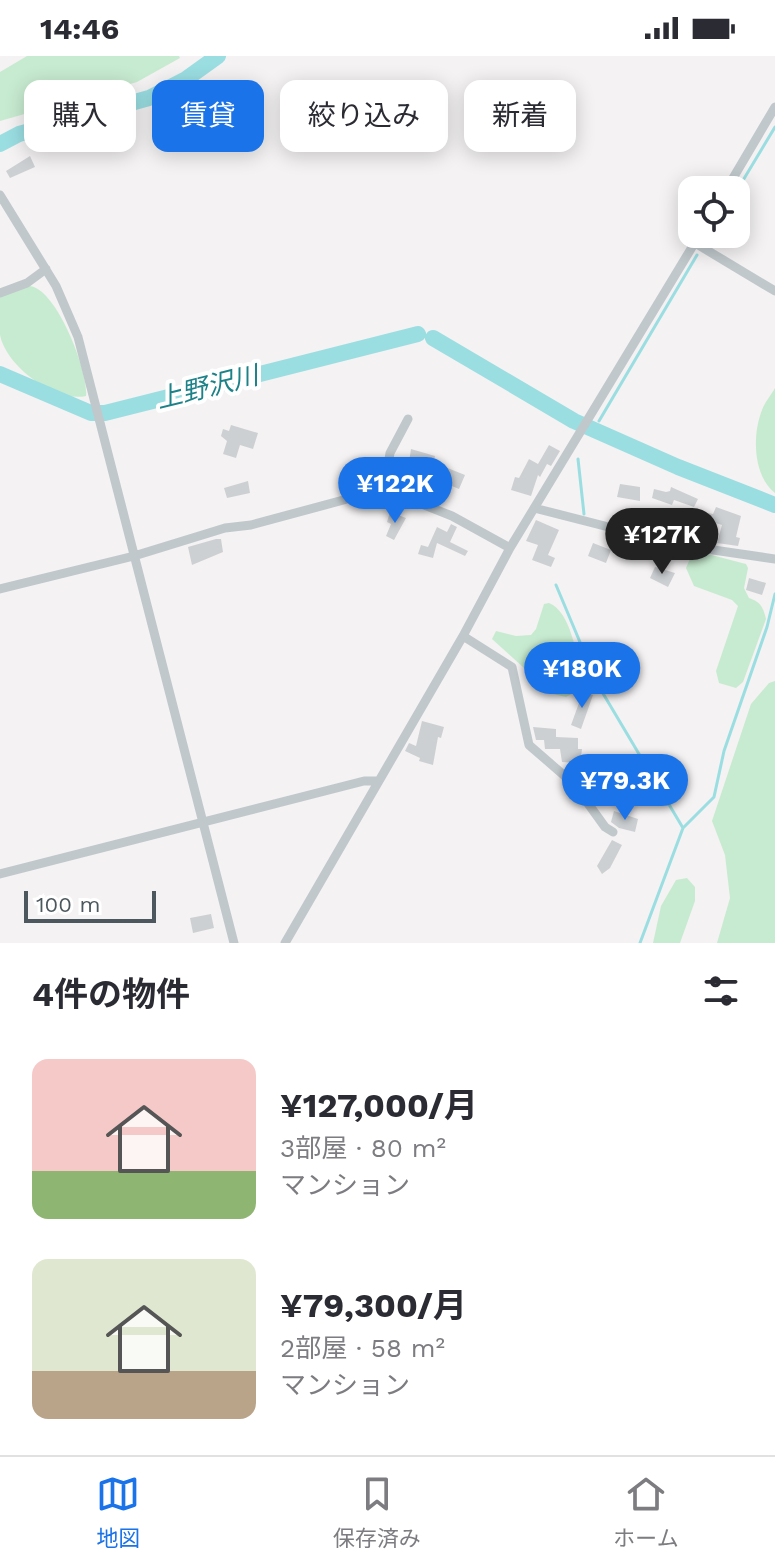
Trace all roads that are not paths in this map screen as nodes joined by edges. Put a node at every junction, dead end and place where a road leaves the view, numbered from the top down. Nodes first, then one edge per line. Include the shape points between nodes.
1 (775, 107) edge
2 (734, 176) edge
3 (0, 195) edge
4 (691, 248) edge
5 (712, 248) edge
6 (46, 269) junction
7 (775, 291) edge
8 (0, 293) edge
9 (408, 419) dead end
10 (384, 489) junction
11 (534, 508) junction
12 (510, 548) junction
13 (134, 556) junction
14 (775, 559) edge
15 (0, 589) edge
16 (463, 636) junction
17 (377, 781) junction
18 (204, 824) junction
19 (613, 832) dead end
20 (0, 874) edge
21 (234, 943) edge
22 (285, 943) edge

1 - 2 street
3 - 6 street
4 - 11 street
5 - 7 street
6 - 8 street
6 - 13 street via 69,312
9 - 10 street via 390,453
10 - 12 street via 452,516
10 - 13 street
11 - 12 street
11 - 14 street via 651,539
12 - 16 street
13 - 15 street
13 - 18 street
16 - 17 street
16 - 19 street via 512,667 529,745 574,784
17 - 18 street
17 - 22 street
18 - 20 street
18 - 21 street

